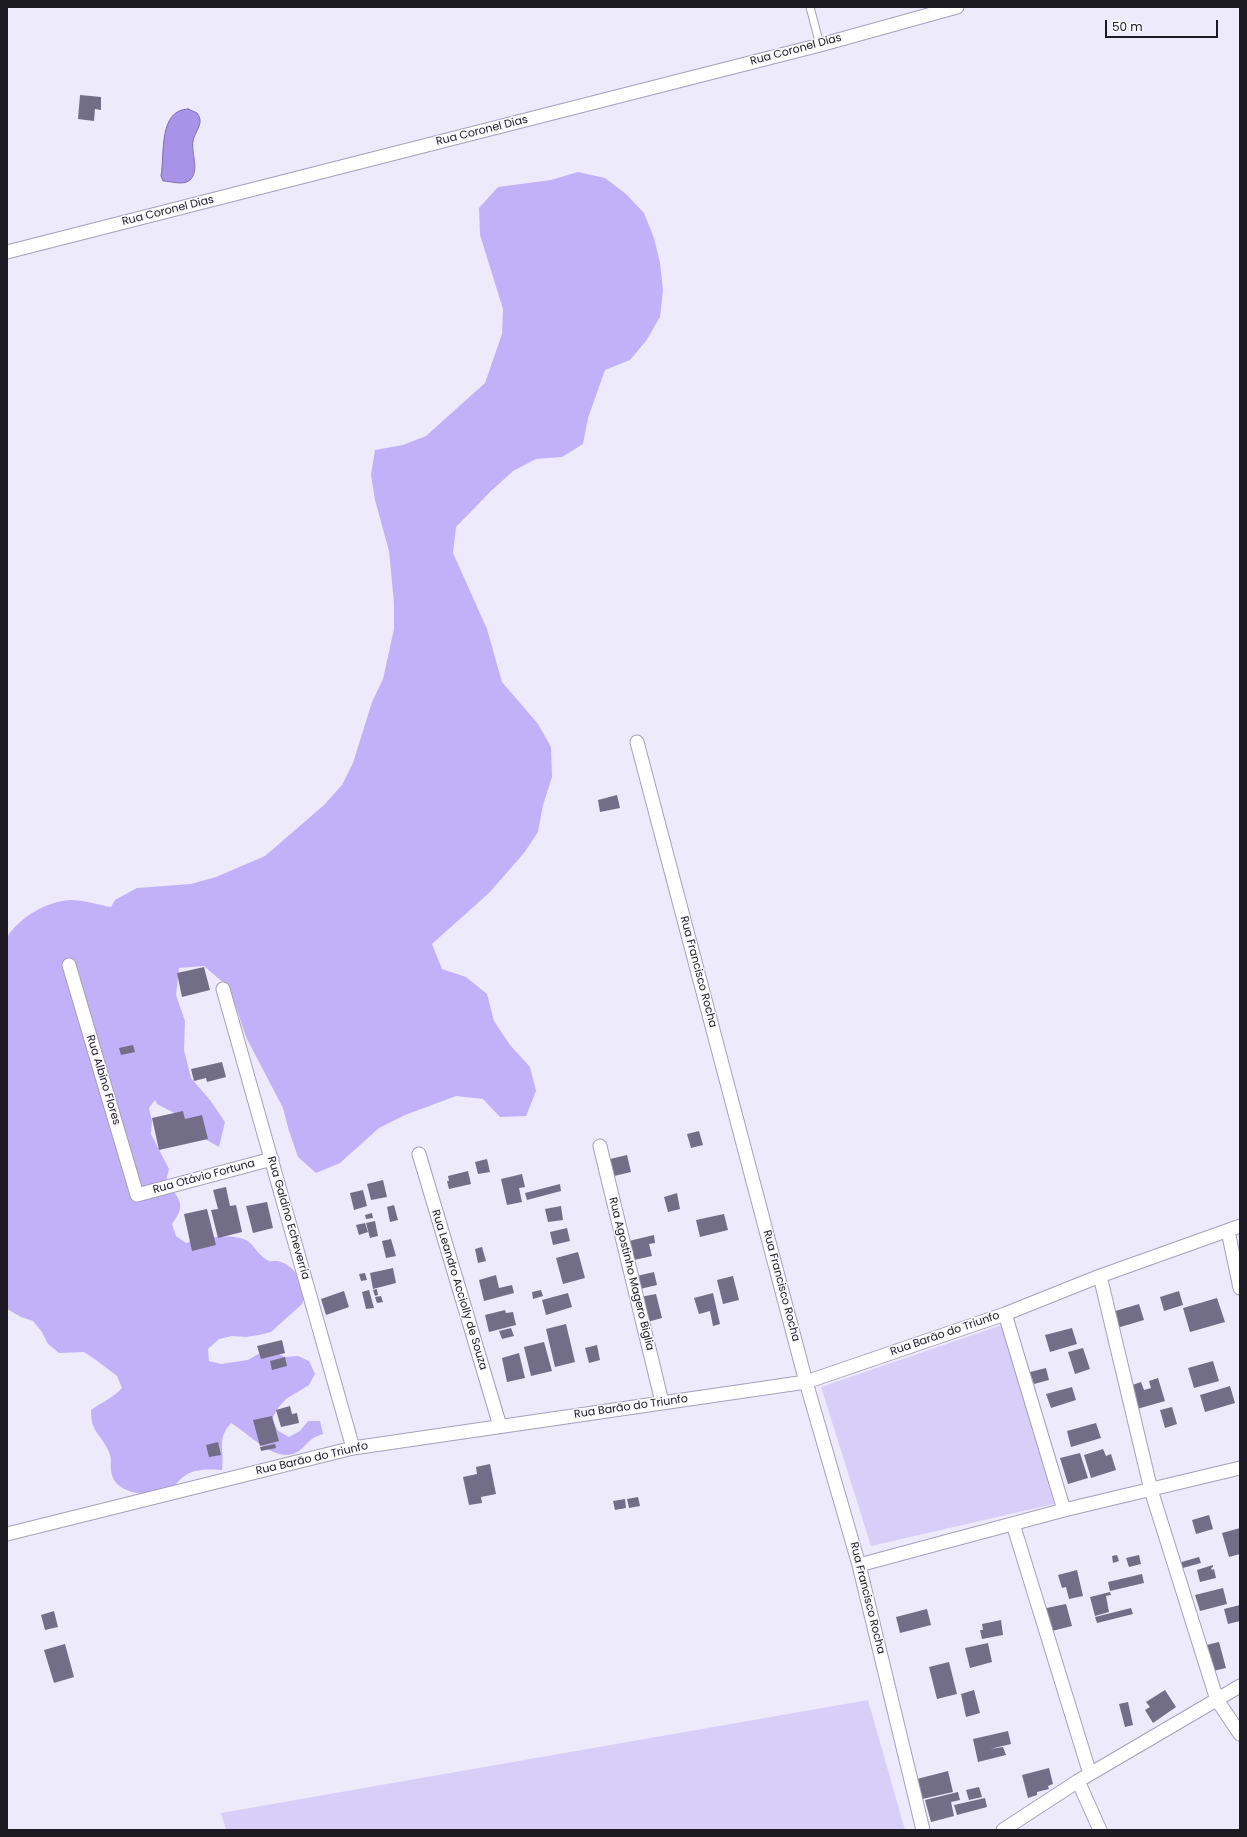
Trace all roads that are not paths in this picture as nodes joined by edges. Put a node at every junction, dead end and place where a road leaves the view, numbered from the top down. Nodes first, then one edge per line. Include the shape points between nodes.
1 (810, 7) edge
2 (956, 7) edge
3 (820, 44) junction
4 (7, 252) edge
5 (637, 742) dead end
6 (69, 965) dead end
7 (223, 989) dead end
8 (600, 1146) dead end
9 (419, 1154) dead end
10 (272, 1160) junction
11 (137, 1195) joint
12 (1240, 1226) edge
13 (1228, 1231) junction
14 (1100, 1276) junction
15 (1240, 1288) edge
16 (1005, 1314) junction
17 (806, 1382) junction
18 (662, 1402) junction
19 (500, 1426) junction
20 (353, 1448) junction
21 (1240, 1468) edge
22 (1151, 1490) junction
23 (1064, 1510) junction
24 (1013, 1524) junction
25 (7, 1534) edge
26 (859, 1565) junction
27 (1240, 1686) edge
28 (1217, 1700) junction
29 (1240, 1734) edge
30 (1090, 1774) junction
31 (1078, 1781) junction
32 (923, 1830) edge
33 (1003, 1830) edge
34 (1100, 1830) edge

1 - 3 lane
2 - 3 street, Rua Coronel Dias
3 - 4 street, Rua Coronel Dias
5 - 17 street, Rua Francisco Rocha
6 - 11 street, Rua Albino Flores
7 - 10 street, Rua Galdino Echeverria
8 - 18 street, Rua Agostinho Magero Biglia
9 - 19 street, Rua Leandro Acciolly de Souza
10 - 11 street, Rua Otávio Fortuna
10 - 20 street, Rua Galdino Echeverria
12 - 13 street, Rua Barão do Triunfo
13 - 14 street, Rua Barão do Triunfo
13 - 15 street
14 - 16 street, Rua Barão do Triunfo
14 - 22 street
16 - 17 street, Rua Barão do Triunfo
16 - 23 street
17 - 18 street, Rua Barão do Triunfo
17 - 26 street, Rua Francisco Rocha
18 - 19 street, Rua Barão do Triunfo
19 - 20 street, Rua Barão do Triunfo
20 - 25 street, Rua Barão do Triunfo
21 - 22 street
22 - 23 street
22 - 28 street
23 - 24 street
24 - 26 street
24 - 30 street
26 - 32 street, Rua Francisco Rocha
27 - 28 street
28 - 29 street
28 - 30 street
30 - 31 street
31 - 33 street
31 - 34 street

